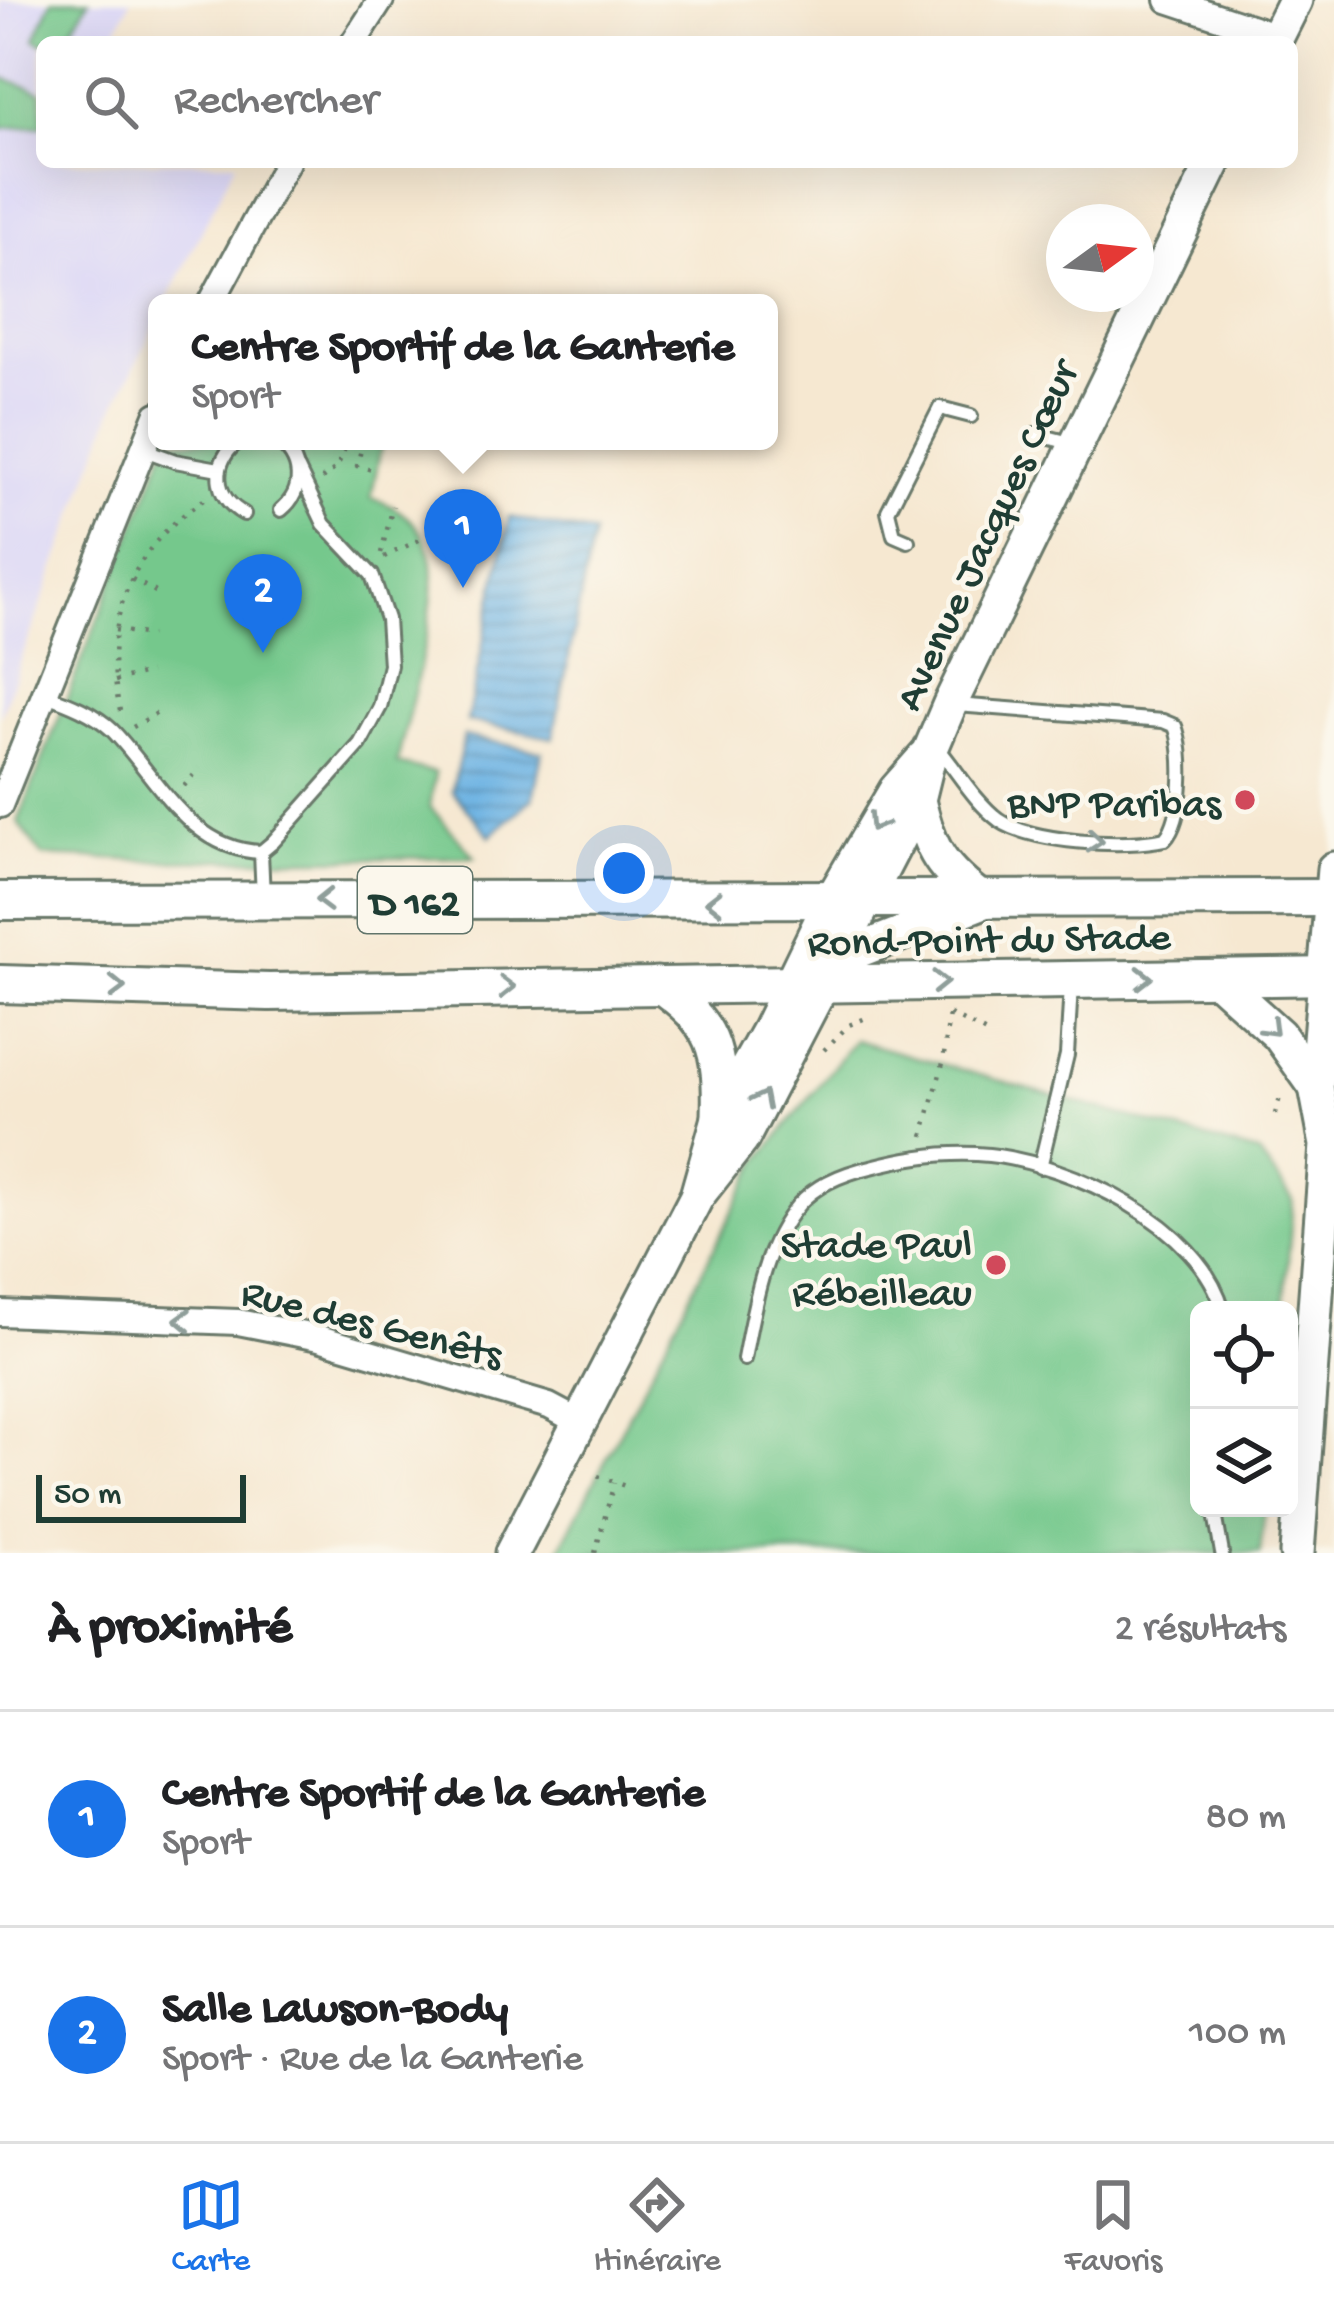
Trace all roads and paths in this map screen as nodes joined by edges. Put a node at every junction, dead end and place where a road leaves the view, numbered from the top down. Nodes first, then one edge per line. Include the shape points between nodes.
1 (381, 0) edge
2 (1168, 0) edge
3 (1295, 0) edge
4 (362, 36) edge
5 (1267, 36) edge
6 (1277, 36) edge
7 (284, 168) edge
8 (1211, 168) edge
9 (417, 286) dead end
10 (216, 294) edge
11 (416, 294) edge
12 (971, 416) dead end
13 (148, 434) edge
14 (1035, 434) dead end
15 (1074, 444) junction
16 (141, 449) junction
17 (230, 450) edge
18 (286, 450) edge
19 (343, 450) edge
20 (361, 450) edge
21 (219, 469) junction
22 (298, 469) junction
23 (376, 471) dead end
24 (305, 483) junction
25 (220, 489) junction
26 (393, 506) dead end
27 (280, 510) dead end
28 (244, 514) dead end
29 (423, 538) dead end
30 (908, 541) dead end
31 (135, 581) junction
32 (163, 596) dead end
33 (117, 630) junction
34 (151, 635) dead end
35 (150, 672) dead end
36 (117, 680) junction
37 (44, 694) junction
38 (950, 704) junction
39 (159, 712) dead end
40 (136, 725) dead end
41 (112, 730) junction
42 (932, 747) junction
43 (200, 768) dead end
44 (185, 784) dead end
45 (918, 800) junction
46 (0, 805) edge
47 (261, 852) junction
48 (1333, 888) edge
49 (263, 900) junction
50 (0, 901) edge
51 (849, 901) junction
52 (984, 901) junction
53 (1330, 974) edge
54 (816, 975) junction
55 (1216, 978) junction
56 (1071, 979) junction
57 (0, 985) edge
58 (657, 985) junction
59 (884, 1017) dead end
60 (986, 1033) dead end
61 (824, 1051) dead end
62 (1316, 1087) junction
63 (719, 1118) junction
64 (1330, 1132) edge
65 (917, 1157) junction
66 (1040, 1167) junction
67 (697, 1196) junction
68 (1221, 1301) edge
69 (0, 1313) edge
70 (744, 1359) dead end
71 (579, 1422) junction
72 (598, 1476) dead end
73 (614, 1483) junction
74 (625, 1486) dead end
75 (1216, 1517) edge
76 (512, 1553) edge
77 (595, 1553) edge
78 (1222, 1553) edge
79 (1297, 1553) edge

1 - 4 street
2 - 5 street
3 - 6 main road
7 - 10 street
8 - 15 main road, Avenue Jacques Cœur
9 - 11 path
12 - 30 lane via 940,408 928,430 888,512 894,535
13 - 16 street
14 - 15 lane
15 - 38 main road, Avenue Jacques Cœur
16 - 21 lane
16 - 37 street
17 - 21 lane
18 - 22 lane
19 - 24 path via 329,476
20 - 23 path via 358,466
21 - 25 lane
22 - 24 lane
22 - 27 lane via 296,492
24 - 47 lane via 324,524 372,575 387,619 390,665 360,744
25 - 28 lane
25 - 31 path via 165,529
26 - 29 path via 379,560
31 - 32 path
31 - 33 path
33 - 34 path
33 - 36 path
35 - 36 path
36 - 41 path via 121,715
37 - 41 lane
37 - 46 street
38 - 42 main road, Avenue Jacques Cœur
42 -> 38 lane via 983,806 1022,832 1130,843 1165,839 1175,826 1175,726
39 - 40 path
41 - 47 lane via 184,816 234,848
42 - 45 main road, Avenue Jacques Cœur
42 -> 51 main road, Avenue Jacques Cœur via 896,790
43 - 44 path
45 - 51 main road, Avenue Jacques Cœur
45 - 52 main road via 934,854
47 - 49 lane
48 - 52 main road, Rond-Point du Stade / D 162
48 - 53 main road
49 - 50 main road, D 162
51 -> 49 main road, D 162
51 - 52 main road, Rond-Point du Stade / D 162
51 - 54 main road, Avenue Jacques Cœur
51 - 54 main road, Avenue Jacques Cœur
52 - 54 main road
53 - 55 main road, Rond-Point du Stade / D 162
53 - 62 main road
54 -> 56 main road, Rond-Point du Stade / D 162
54 - 58 main road, Rond-Point du Stade / D 162
54 - 63 main road, Avenue Jacques Cœur via 770,1029
67 -> 54 main road, Avenue Jacques Cœur via 742,1139
56 -> 55 main road, Rond-Point du Stade / D 162
55 -> 62 main road via 1273,1028
56 - 66 lane via 1067,1055
57 -> 58 main road, D 162 via 269,992
58 - 63 main road via 687,1005 715,1042
59 - 61 path via 849,1024
60 - 65 path via 950,1014
62 - 64 main road
63 - 67 main road, Avenue Jacques Cœur
64 - 79 main road
65 - 66 lane via 990,1155
65 - 70 lane via 840,1175 799,1204 759,1283
66 - 68 lane via 1084,1181 1182,1242
67 - 71 main road, Avenue Jacques Cœur
71 -> 69 street, Rue des Genêts via 549,1406 319,1338 238,1322
71 - 76 main road, Avenue Jacques Cœur
72 - 73 path
73 - 74 path
73 - 77 path
75 - 78 lane

